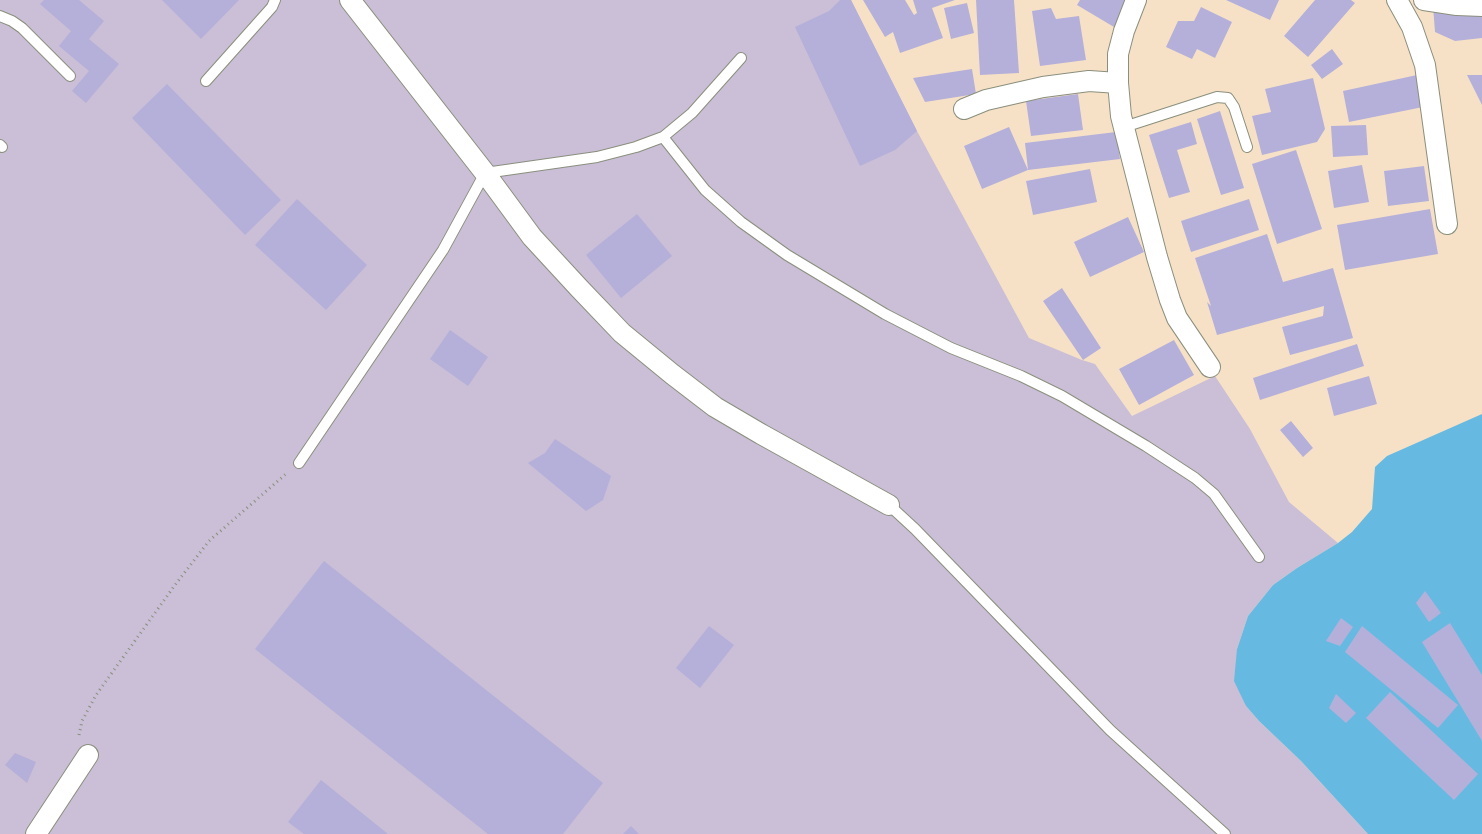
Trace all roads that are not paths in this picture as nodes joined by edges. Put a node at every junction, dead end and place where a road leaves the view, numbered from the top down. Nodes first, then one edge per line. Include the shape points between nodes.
1 (275, 0) edge
2 (350, 0) edge
3 (1136, 0) edge
4 (1397, 0) edge
5 (1424, 0) edge
6 (1482, 6) edge
7 (0, 16) edge
8 (741, 58) dead end
9 (70, 76) dead end
10 (206, 81) dead end
11 (1118, 83) junction
12 (964, 109) dead end
13 (1124, 126) junction
14 (663, 137) junction
15 (1247, 147) dead end
16 (484, 173) junction
17 (1447, 224) dead end
18 (1210, 367) dead end
19 (299, 463) road end
20 (889, 505) joint
21 (1259, 557) dead end
22 (88, 754) road end
23 (36, 834) edge
24 (1225, 834) edge

1 - 10 lane
2 - 16 street
3 - 11 street via 1118,54
4 - 17 street via 1412,27 1425,65
5 - 6 street
7 - 9 lane via 22,28
8 - 14 lane via 692,113
11 - 12 street via 1088,81 1043,86
11 - 13 street
13 - 15 lane via 1217,97 1228,98
13 - 18 street via 1170,300 1177,318
14 - 16 lane via 597,157
14 - 21 lane via 706,190 740,222 787,255 885,314 951,348 1062,396 1195,478 1214,494
16 - 19 lane via 444,250
16 - 20 street via 532,237 579,288 622,333 672,374 715,407
20 - 24 lane via 1110,730
22 - 23 street

